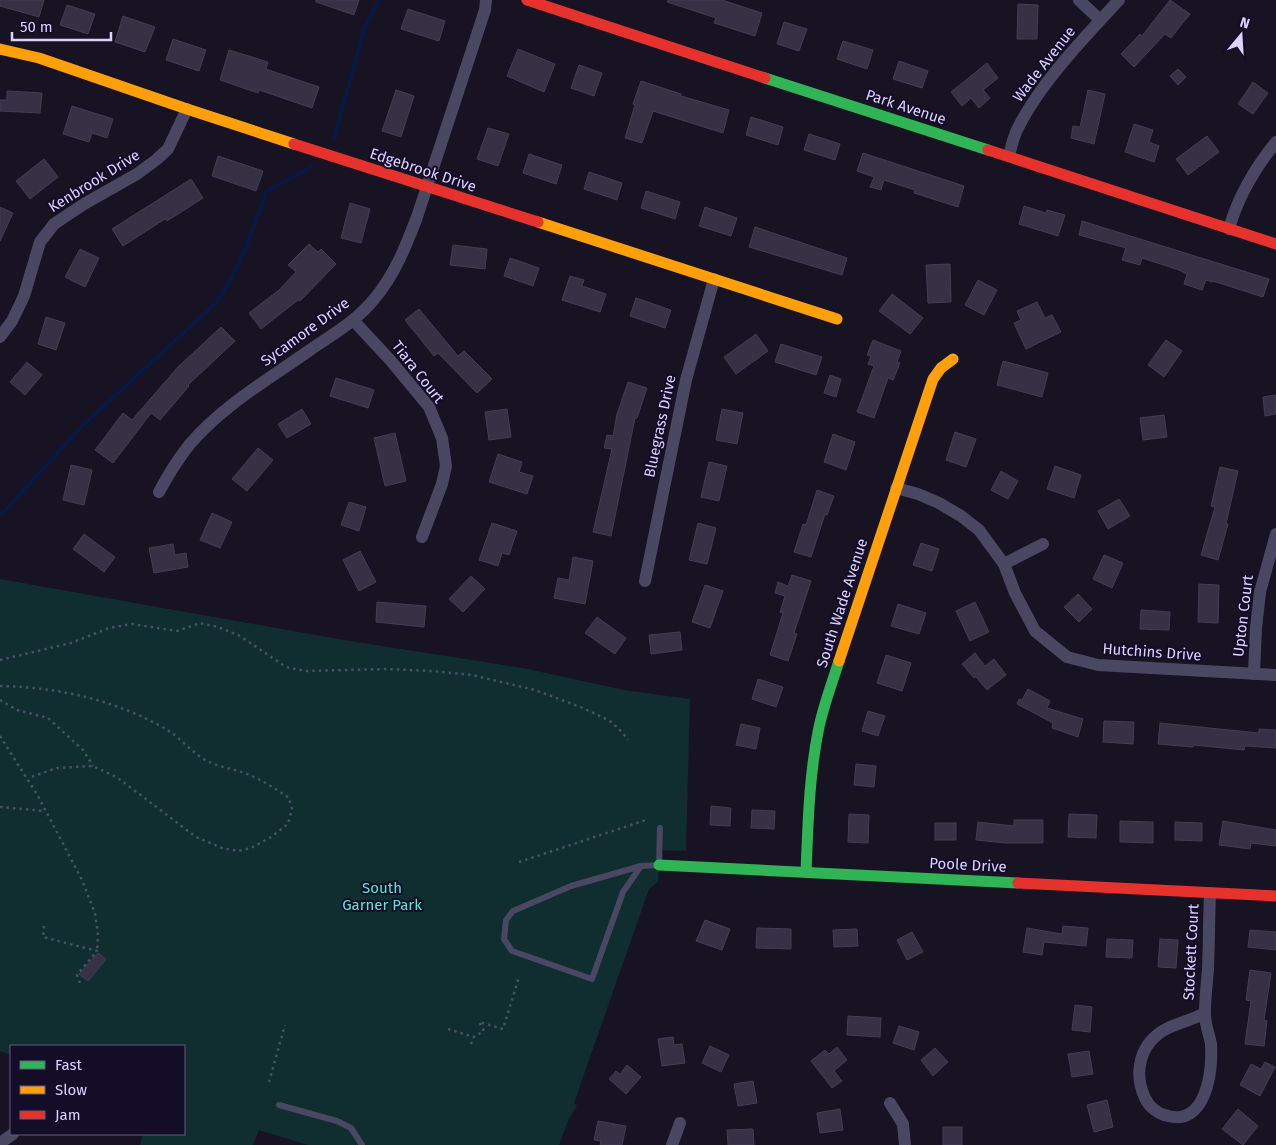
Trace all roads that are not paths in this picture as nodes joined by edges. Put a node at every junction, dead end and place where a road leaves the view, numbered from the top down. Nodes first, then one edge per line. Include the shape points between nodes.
1 (486, 0) edge
2 (527, 0) edge
3 (1079, 0) edge
4 (1119, 0) edge
5 (1100, 20) junction
6 (0, 49) edge
7 (187, 109) junction
8 (1276, 142) edge
9 (1009, 156) junction
10 (426, 188) junction
11 (1229, 229) junction
12 (1276, 244) edge
13 (714, 279) junction
14 (837, 319) dead end
15 (353, 320) junction
16 (0, 338) edge
17 (953, 359) dead end
18 (896, 488) junction
19 (158, 492) dead end
20 (1276, 534) edge
21 (422, 537) dead end
22 (1043, 544) dead end
23 (1004, 564) junction
24 (645, 581) dead end
25 (1254, 674) junction
26 (1276, 675) edge
27 (660, 828) dead end
28 (659, 865) junction
29 (641, 866) junction
30 (806, 872) junction
31 (1210, 893) junction
32 (1276, 896) edge
33 (1205, 1013) junction
34 (890, 1103) dead end
35 (279, 1105) dead end
36 (680, 1123) dead end
37 (12, 1135) edge
38 (0, 1143) edge
39 (362, 1145) edge
40 (672, 1145) edge
41 (905, 1145) edge

1 - 10 street, Sycamore Drive
2 - 9 street, Park Avenue
3 - 5 street
4 - 5 street, Wade Avenue
5 - 9 street, Wade Avenue via 1033,101 1016,132
6 - 7 street, Edgebrook Drive via 39,58
7 - 10 street, Edgebrook Drive
7 - 16 street, Kenbrook Drive via 168,149 156,160 54,224 40,242 24,296
8 - 11 street via 1250,180 1235,208
9 - 11 street, Park Avenue
10 - 13 street, Edgebrook Drive
10 - 15 street, Sycamore Drive via 405,250 394,271 375,299
11 - 12 street, Park Avenue
13 - 14 street, Edgebrook Drive
13 - 24 street, Bluegrass Drive via 686,380
15 - 19 street, Sycamore Drive via 212,422 190,444
15 - 21 street, Tiara Court via 428,406 442,438 446,466
17 - 18 street, South Wade Avenue via 936,373
18 - 23 street, Hutchins Drive via 918,494 961,516 978,530
18 - 30 street, South Wade Avenue via 817,732 808,806
20 - 25 street, Upton Court via 1260,592
22 - 23 street
23 - 25 street, Hutchins Drive via 1014,593 1035,631 1067,657 1098,665
25 - 26 street, Hutchins Drive
27 - 28 lane
28 - 29 lane
28 - 30 street, Poole Drive
29 - 29 lane via 571,886 513,911 506,920 504,938 512,951 592,979 623,892
30 - 31 street, Poole Drive
31 - 32 street, Poole Drive
31 - 33 street, Stockett Court
33 - 33 street, Stockett Court via 1211,1058 1205,1094 1190,1114 1181,1117 1161,1114 1147,1101 1138,1077 1139,1064 1146,1049 1165,1030
34 - 41 street via 903,1124
35 - 39 lane via 337,1121 351,1128
36 - 40 street
37 - 38 street

